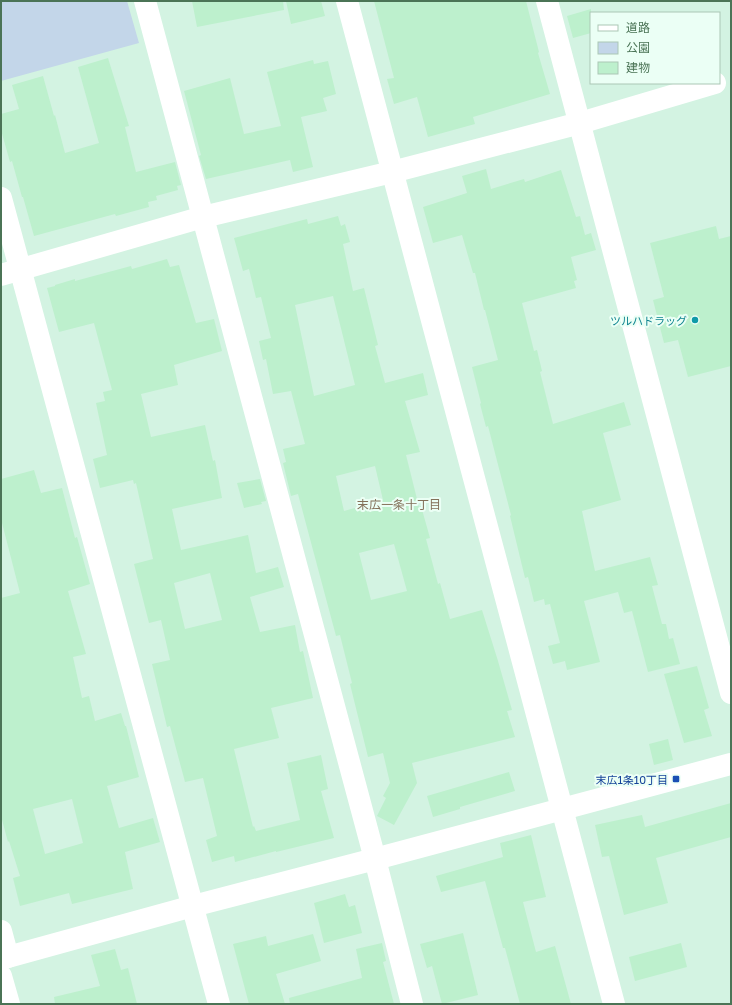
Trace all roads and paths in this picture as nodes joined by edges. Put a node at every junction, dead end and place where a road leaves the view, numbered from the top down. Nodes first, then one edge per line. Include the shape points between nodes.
1 (145, 1) edge
2 (346, 1) edge
3 (547, 1) edge
4 (731, 78) edge
5 (720, 82) edge
6 (712, 84) edge
7 (580, 123) junction
8 (392, 172) junction
9 (1, 198) edge
10 (203, 218) junction
11 (10, 273) edge
12 (731, 693) edge
13 (731, 764) edge
14 (562, 809) junction
15 (374, 859) junction
16 (193, 906) junction
17 (1, 931) edge
18 (3, 964) edge
19 (9, 1004) edge
20 (219, 1004) edge
21 (412, 1004) edge
22 (614, 1004) edge

1 - 10 street
2 - 8 street
3 - 7 street
4 - 5 street
6 - 7 street
7 - 8 street
7 - 12 street
8 - 10 street
8 - 14 street
9 - 11 street
10 - 11 street
10 - 15 street
11 - 16 street
13 - 14 street
14 - 15 street
14 - 22 street
15 - 16 street
15 - 21 street
16 - 18 street
16 - 20 street
17 - 18 street
18 - 19 street

